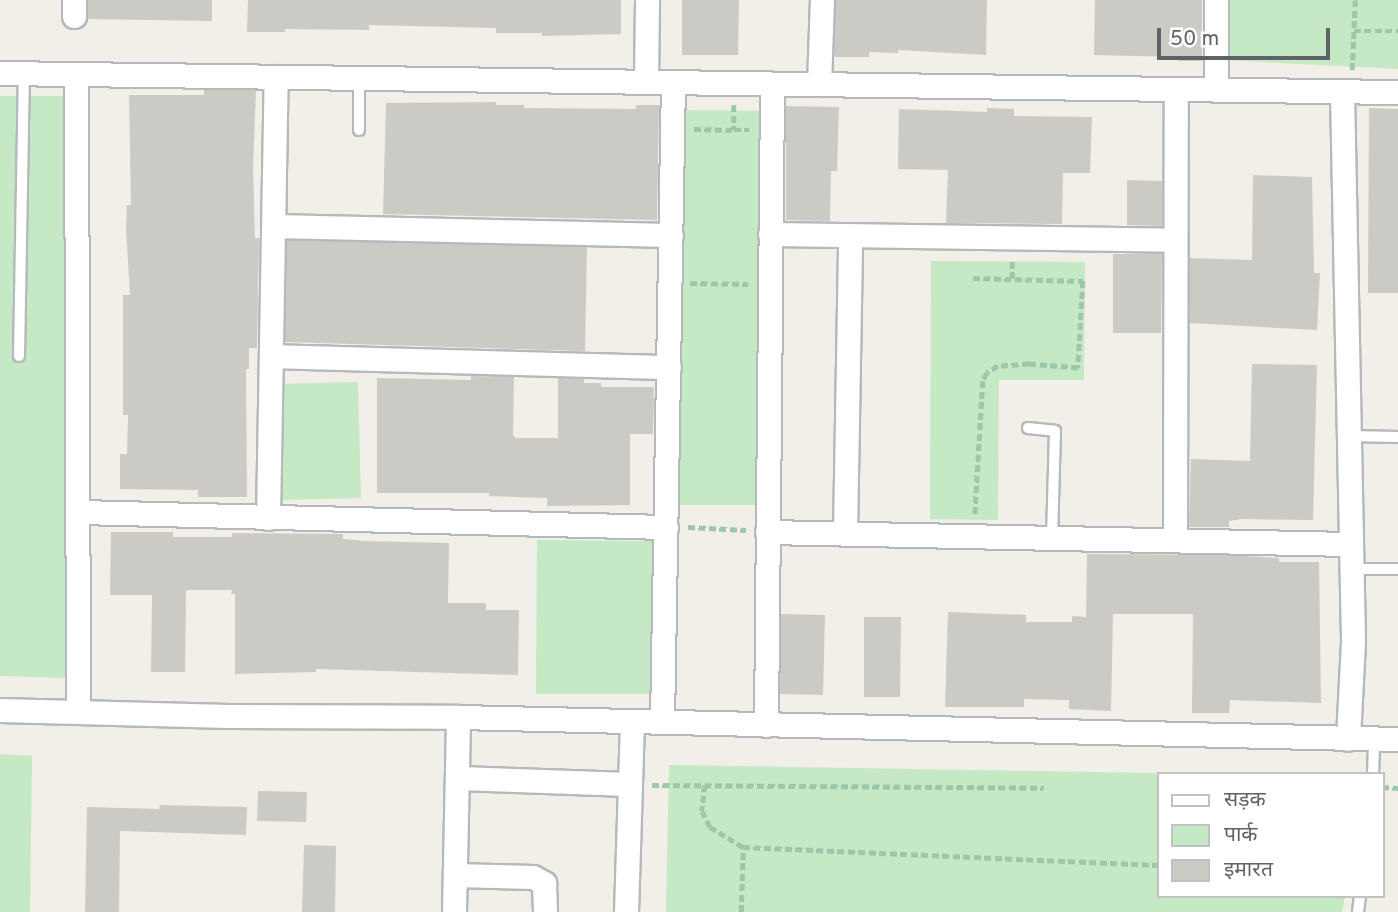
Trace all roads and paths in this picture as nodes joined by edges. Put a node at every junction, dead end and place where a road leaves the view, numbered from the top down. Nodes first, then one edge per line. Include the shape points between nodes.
1 (647, 0) edge
2 (822, 0) edge
3 (1216, 0) edge
4 (1355, 0) edge
5 (1354, 31) junction
6 (1398, 32) edge
7 (0, 73) edge
8 (24, 73) junction
9 (76, 74) junction
10 (276, 77) junction
11 (359, 78) junction
12 (646, 82) junction
13 (673, 82) junction
14 (734, 83) junction
15 (772, 84) junction
16 (819, 84) junction
17 (1176, 89) junction
18 (1216, 90) junction
19 (1347, 92) junction
20 (1398, 92) edge
21 (686, 129) dead end
22 (359, 130) dead end
23 (734, 130) junction
24 (754, 130) dead end
25 (274, 226) junction
26 (770, 234) junction
27 (671, 235) junction
28 (850, 235) junction
29 (1175, 240) junction
30 (751, 272) dead end
31 (973, 278) dead end
32 (683, 283) dead end
33 (19, 356) dead end
34 (271, 356) junction
35 (669, 367) junction
36 (1028, 428) dead end
37 (1349, 436) junction
38 (1398, 437) edge
39 (80, 512) junction
40 (268, 518) junction
41 (666, 527) junction
42 (767, 531) junction
43 (845, 533) junction
44 (974, 536) junction
45 (1052, 538) junction
46 (1175, 540) junction
47 (1350, 544) junction
48 (1351, 569) junction
49 (1398, 569) edge
50 (0, 710) edge
51 (78, 711) junction
52 (458, 717) junction
53 (632, 720) junction
54 (662, 722) junction
55 (766, 725) junction
56 (1348, 739) junction
57 (1374, 739) junction
58 (1398, 739) edge
59 (1373, 772) edge
60 (457, 778) junction
61 (630, 784) junction
62 (705, 785) junction
63 (1044, 788) dead end
64 (743, 847) junction
65 (1156, 865) edge
66 (455, 875) junction
67 (454, 912) edge
68 (545, 912) edge
69 (626, 912) edge
70 (741, 912) edge

1 - 12 street
2 - 16 street
3 - 18 street
4 - 5 path
5 - 6 path
5 - 19 path
7 - 8 street
8 - 9 street
8 - 33 lane
9 - 10 street
9 - 39 street
10 - 11 street
10 - 25 street
11 - 12 street
11 - 22 lane
12 - 13 street
13 - 14 street
13 - 27 street
14 - 15 street
14 - 23 path
15 - 16 street
15 - 26 street
16 - 17 street
17 - 18 street
17 - 29 street
18 - 19 street
19 - 20 street
19 - 37 street
21 - 23 path
23 - 24 path
25 - 27 street
25 - 34 street
26 - 28 street
26 - 42 street
27 - 35 street
28 - 29 street
28 - 43 street
29 - 46 street
30 - 32 path via 751,284
31 - 44 path via 1083,281 1077,368 998,366 983,381
34 - 35 street
34 - 40 street
35 - 41 street
36 - 45 lane via 1055,431
37 - 38 lane
37 - 47 street
39 - 40 street
39 - 51 street
40 - 41 street
41 - 42 path
41 - 54 street
42 - 43 street
42 - 55 street
43 - 44 street
44 - 45 street
45 - 46 street
46 - 47 street
47 - 48 street
48 - 49 lane
48 - 56 street
50 - 51 street
51 - 52 street
52 - 53 street
52 - 60 street
53 - 54 street
53 - 61 street
54 - 55 street
55 - 56 street
56 - 57 street
57 - 58 street
57 - 59 lane
60 - 61 street
60 - 66 street
61 - 62 path
61 - 69 street
62 - 63 path
62 - 64 path via 702,811 710,827
64 - 65 path
64 - 70 path
66 - 67 street
66 - 68 street via 533,877 544,883

